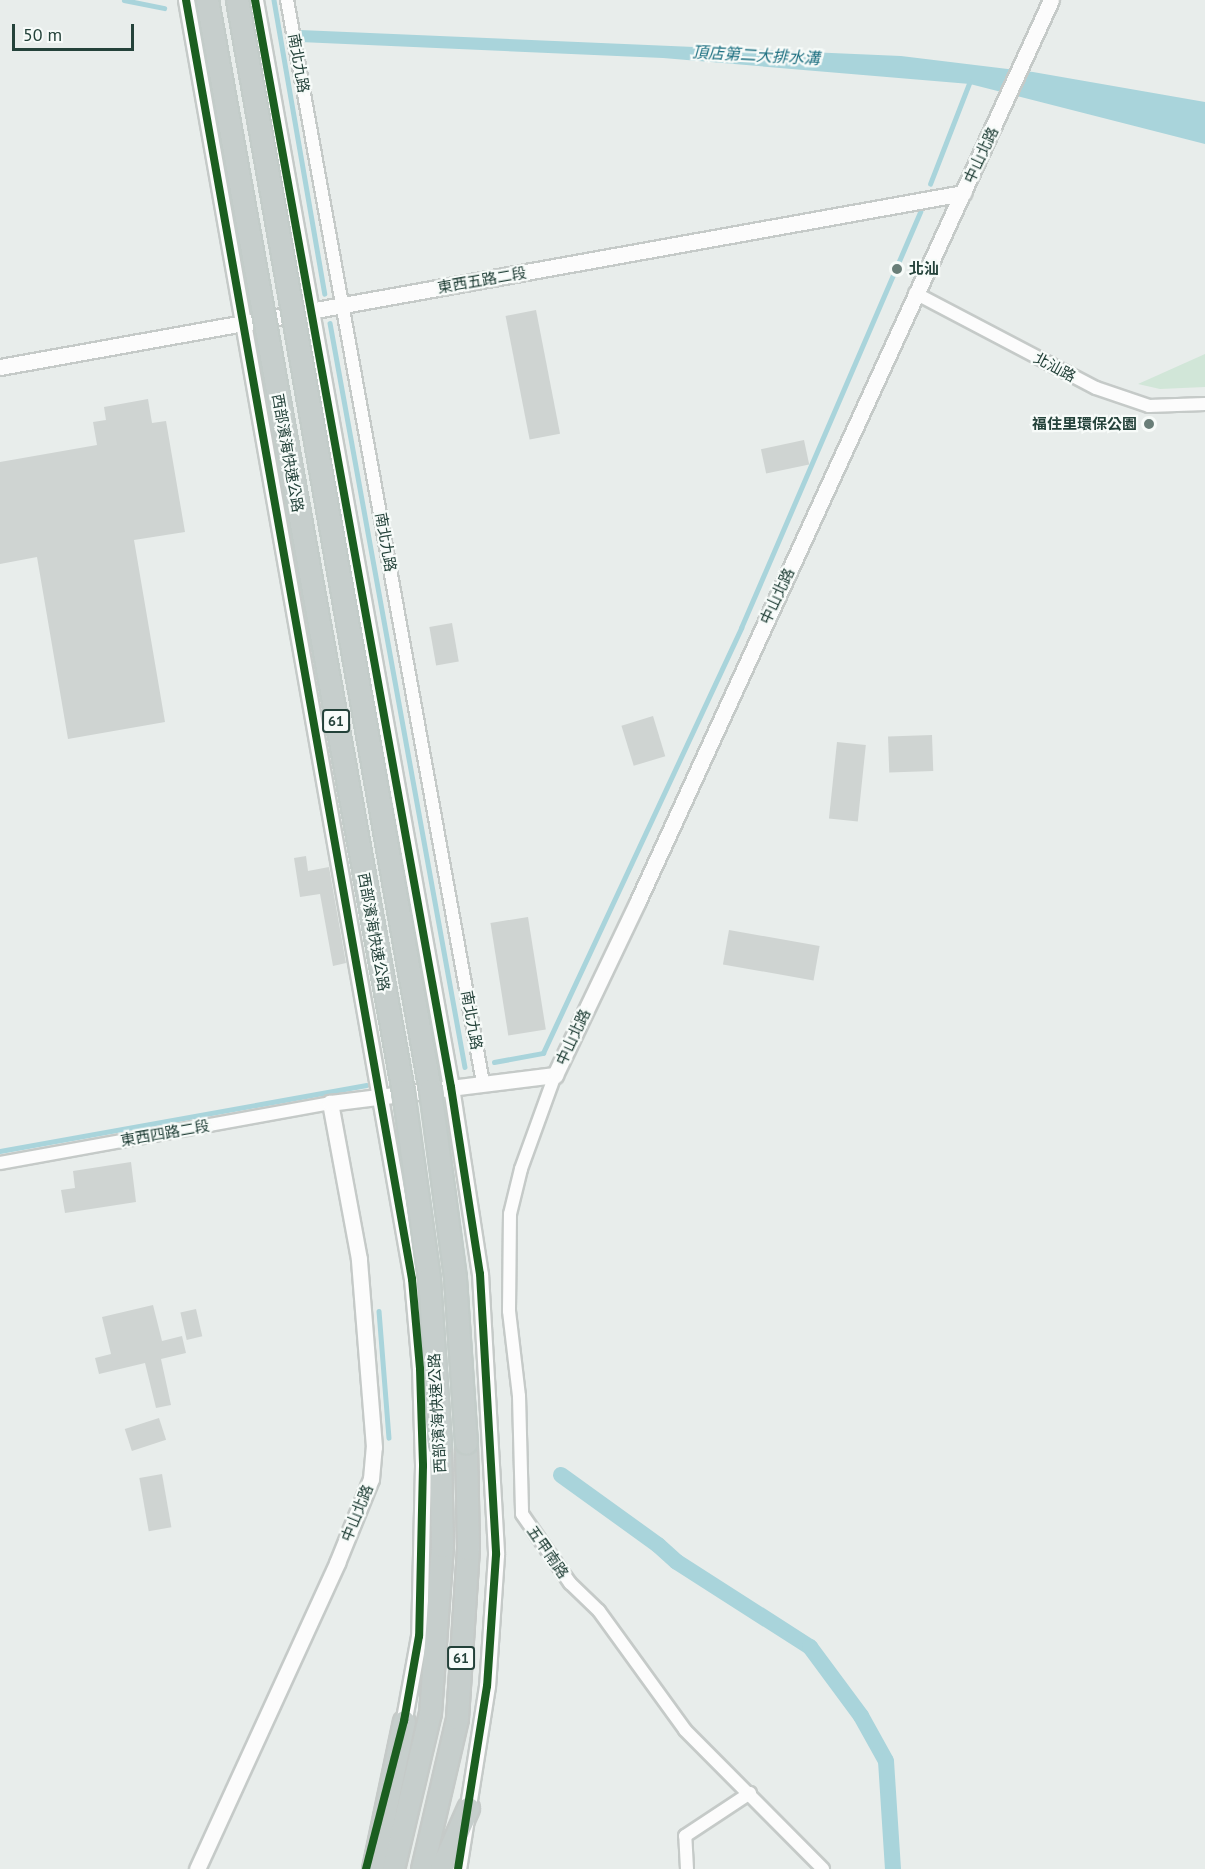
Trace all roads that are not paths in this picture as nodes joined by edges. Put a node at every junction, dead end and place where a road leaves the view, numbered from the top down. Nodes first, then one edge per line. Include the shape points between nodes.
1 (186, 0) edge
2 (207, 0) edge
3 (237, 0) edge
4 (255, 0) edge
5 (287, 0) edge
6 (1051, 0) edge
7 (963, 193) junction
8 (915, 293) junction
9 (344, 305) junction
10 (310, 311) junction
11 (243, 323) junction
12 (0, 366) edge
13 (1205, 404) edge
14 (555, 1075) junction
15 (483, 1083) junction
16 (451, 1087) junction
17 (381, 1096) junction
18 (330, 1103) junction
19 (0, 1163) edge
20 (404, 1721) junction
21 (750, 1793) junction
22 (468, 1808) junction
23 (197, 1869) edge
24 (366, 1869) edge
25 (373, 1869) edge
26 (393, 1869) edge
27 (422, 1869) edge
28 (441, 1869) edge
29 (458, 1869) edge
30 (687, 1869) edge
31 (823, 1869) edge

1 - 11 street
2 - 26 highway, 西部濱海快速公路 / 61, bridge via 403,1091 429,1278 442,1546 430,1713
3 - 27 highway, 西部濱海快速公路 / 61, bridge via 430,1090 455,1278 466,1443 468,1550 457,1718
4 - 10 street
5 - 9 street, 南北九路
6 - 7 street, 中山北路
7 - 8 street, 中山北路
7 - 9 street, 東西五路二段
8 - 13 street, 北汕路 via 1096,388 1149,406
8 - 14 street, 中山北路
9 - 10 street, 東西五路二段
9 - 15 street, 南北九路
10 - 11 street, 東西五路二段
10 - 16 street
11 - 12 street, 東西五路二段
11 - 17 street
14 - 15 street, 中山北路
14 - 21 street, 五甲南路 via 521,1169 510,1214 509,1311 519,1396 522,1514 570,1583 599,1611 685,1730
15 - 16 street, 中山北路
16 - 17 street, 中山北路
16 - 22 street via 480,1274 496,1554 487,1686
17 - 18 street, 中山北路
17 - 20 street via 412,1279 420,1369 423,1466 419,1636
18 - 19 street, 東西四路二段
18 - 23 street, 中山北路 via 360,1270 374,1447 371,1479 337,1563
20 - 24 street
20 - 25 highway
21 - 30 street via 685,1836
21 - 31 street, 五甲南路
22 - 28 highway
22 - 29 street

